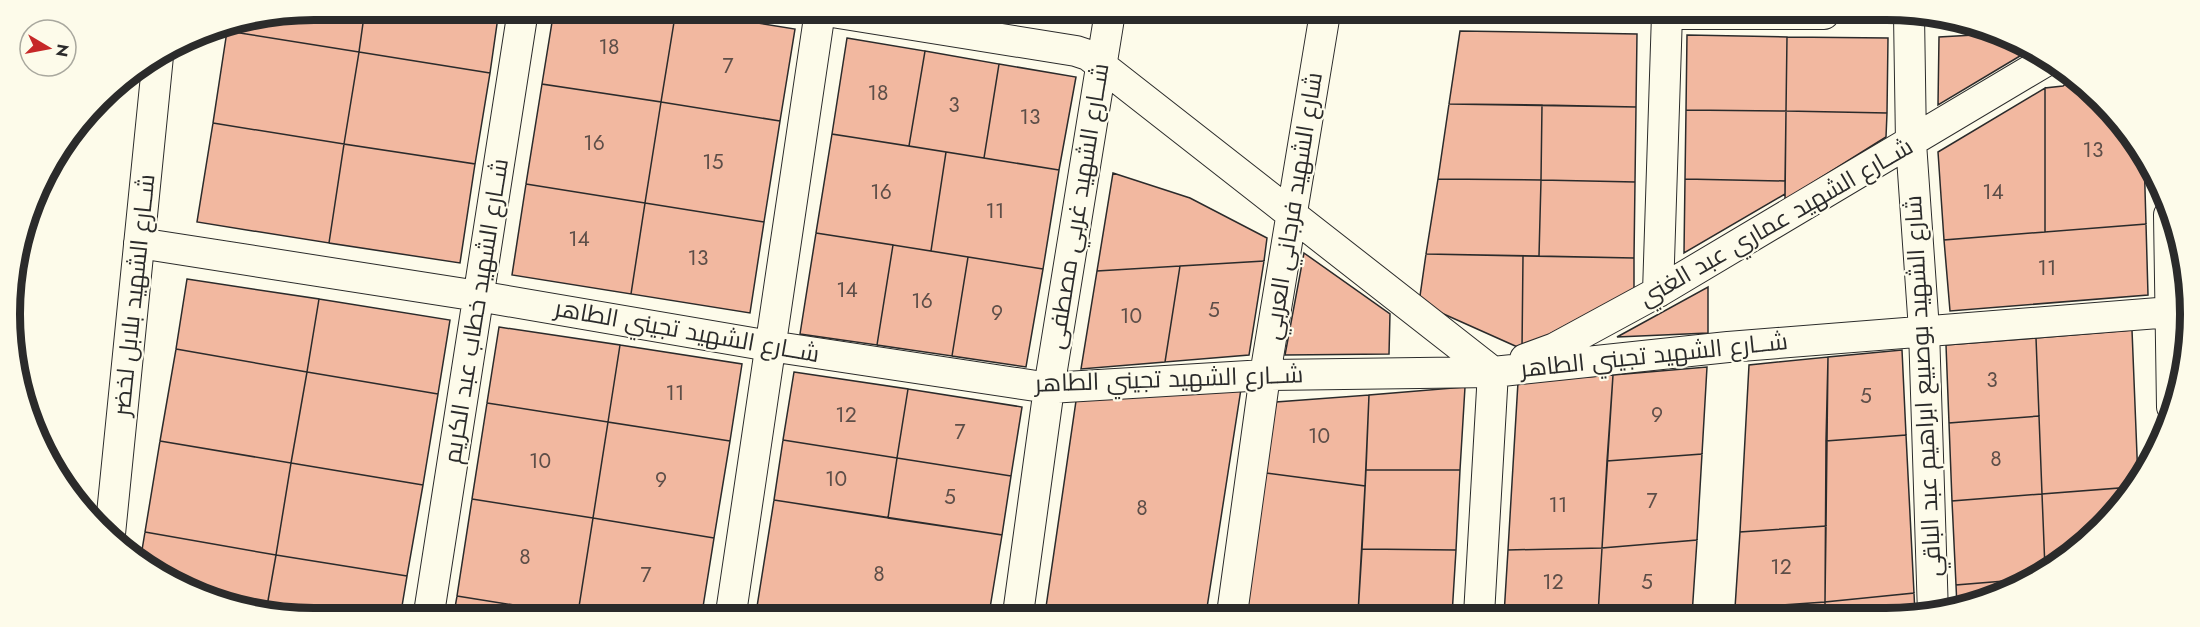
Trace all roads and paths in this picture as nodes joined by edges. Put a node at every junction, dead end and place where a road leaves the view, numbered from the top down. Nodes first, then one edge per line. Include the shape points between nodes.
1 (521, 20) edge
2 (819, 20) edge
3 (936, 20) edge
4 (1109, 20) edge
5 (1324, 20) edge
6 (1667, 20) edge
7 (1909, 20) edge
8 (1101, 64) junction
9 (2042, 64) edge
10 (157, 65) edge
11 (1911, 143) junction
12 (1292, 215) junction
13 (2169, 235) edge
14 (139, 243) junction
15 (1659, 292) junction
16 (478, 296) junction
17 (2171, 312) junction
18 (1924, 330) junction
19 (770, 346) junction
20 (1493, 372) junction
21 (1265, 375) junction
22 (2172, 383) edge
23 (1049, 388) junction
24 (111, 526) edge
25 (1933, 604) edge
26 (430, 608) edge
27 (732, 608) edge
28 (1019, 608) edge
29 (1233, 608) edge
30 (1479, 608) edge

1 - 16 street, شــارع الشهيد خطاب عبد الكريم
2 - 19 street
3 - 8 street via 1077,51
4 - 8 street, شــارع الشهيد غربي مصطفى
5 - 12 street, شارع الشهيد فرجاني العربي
6 - 15 street
7 - 11 street, شارع الشهيد بوصبيع ابراهيم عبد الباقي
8 - 12 street
8 - 23 street, شــارع الشهيد غربي مصطفى
9 - 11 street, شــارع الشهيد عماري عبد الغني
10 - 14 street, شــارع الشهيد بلابل لخضر
11 - 15 street, شــارع الشهيد عماري عبد الغني
11 - 18 street, شارع الشهيد بوصبيع ابراهيم عبد الباقي
12 - 20 street
12 - 21 street, شارع الشهيد فرجاني العربي
13 - 17 street
14 - 16 street, شــارع الشهيد تجيني الطاهر
14 - 24 street, شــارع الشهيد بلابل لخضر
15 - 20 street, شــارع الشهيد عماري عبد الغني via 1555,348
16 - 19 street, شــارع الشهيد تجيني الطاهر
16 - 26 street, شــارع الشهيد خطاب عبد الكريم
17 - 18 street, شــارع الشهيد تجيني الطاهر
17 - 22 street
18 - 20 street, شــارع الشهيد تجيني الطاهر
18 - 25 street, شارع الشهيد بوصبيع ابراهيم عبد الباقي
19 - 23 street, شــارع الشهيد تجيني الطاهر
19 - 27 street
20 - 21 street, شــارع الشهيد تجيني الطاهر
20 - 30 street
21 - 23 street, شــارع الشهيد تجيني الطاهر
21 - 29 street, شارع الشهيد فرجاني العربي
23 - 28 street, شــارع الشهيد غربي مصطفى

